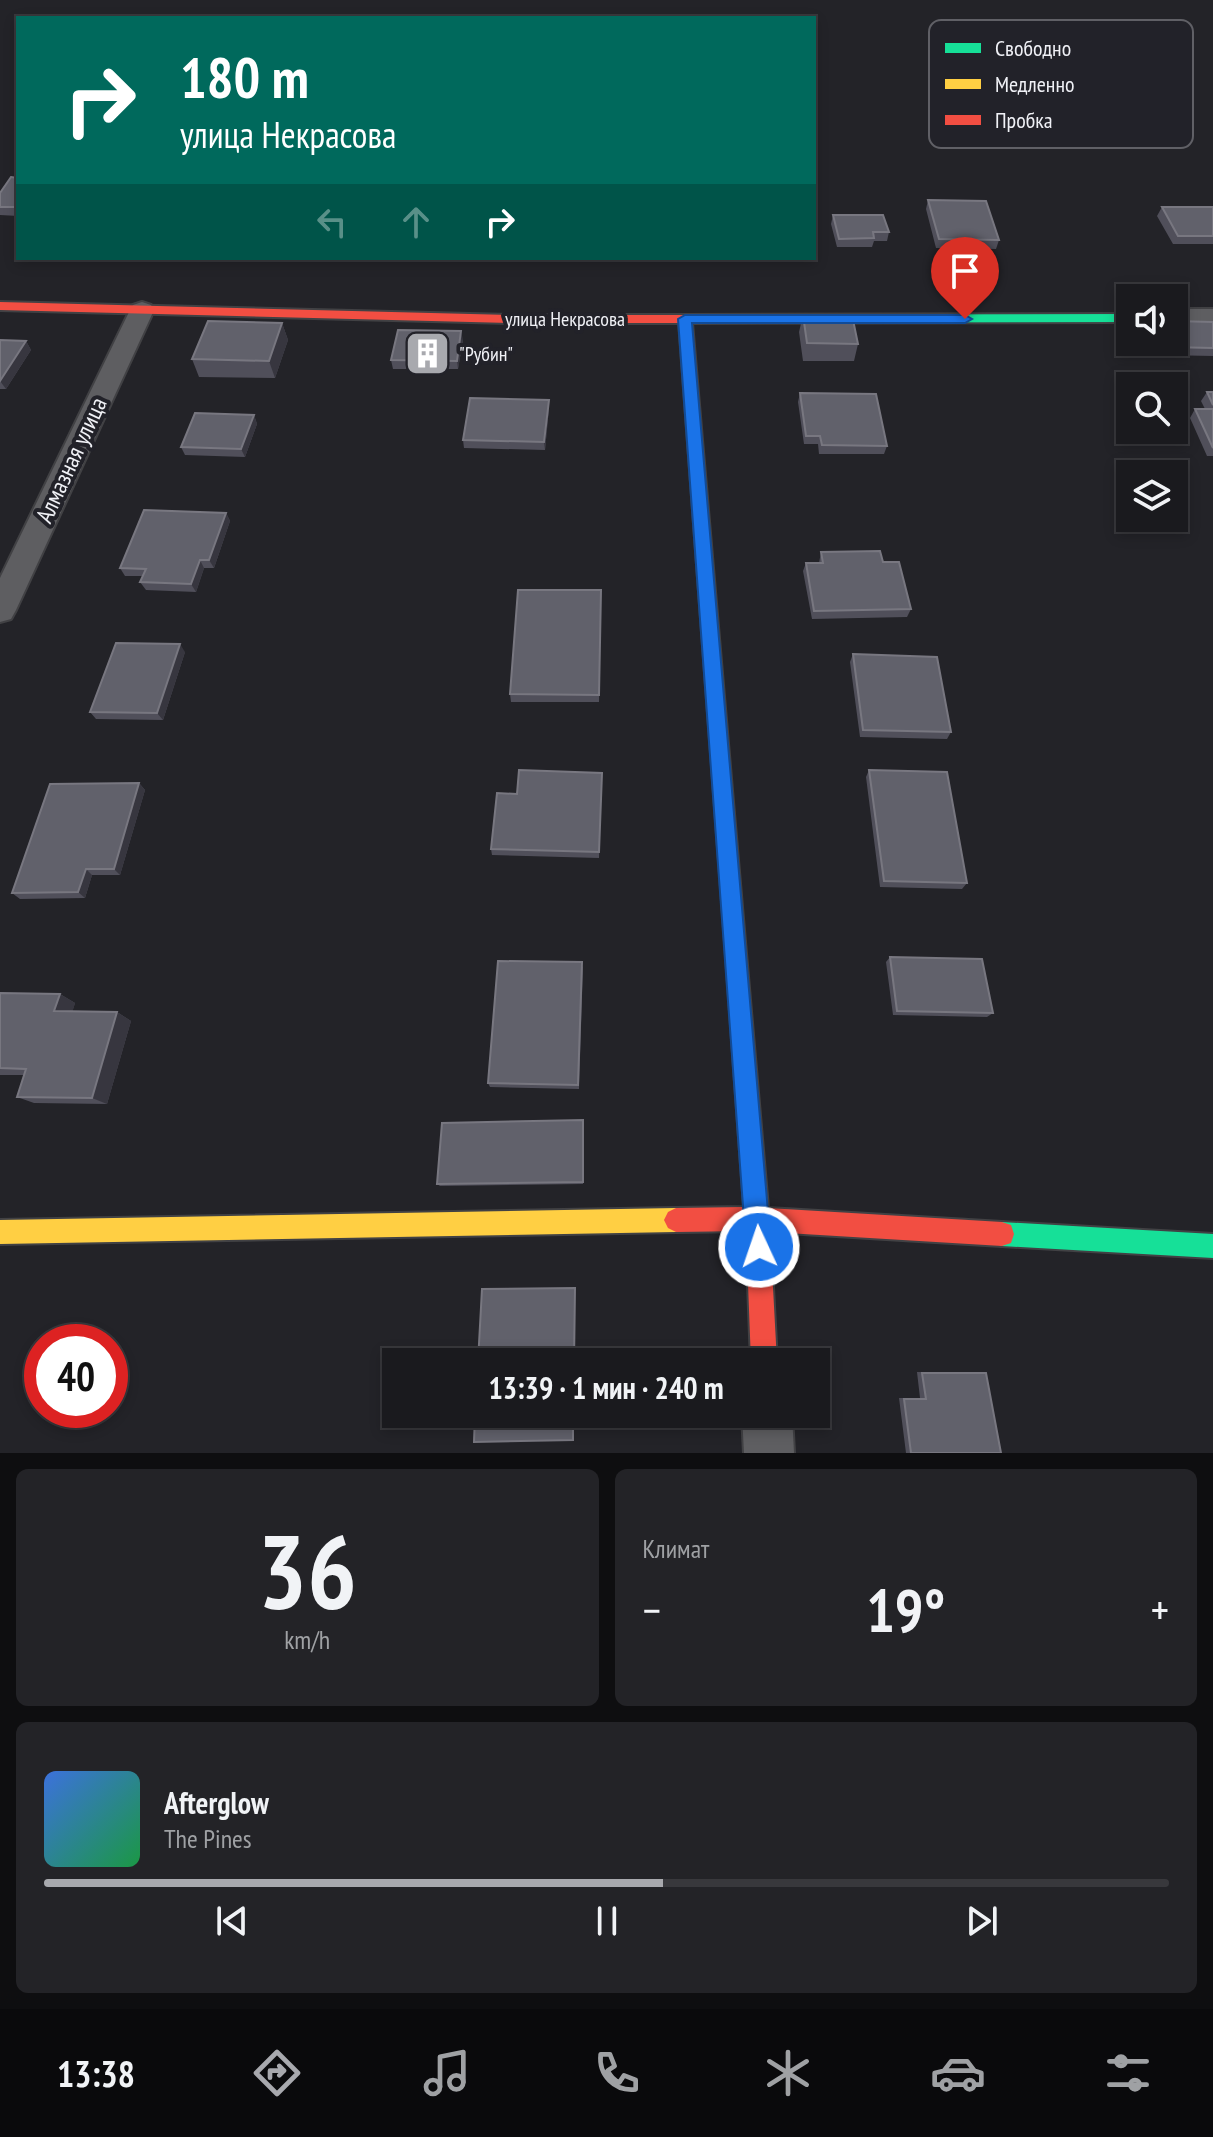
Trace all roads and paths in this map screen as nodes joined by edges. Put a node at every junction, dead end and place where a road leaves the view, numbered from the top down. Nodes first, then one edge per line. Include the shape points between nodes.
1 (0, 306) edge
2 (142, 310) junction
3 (1188, 317) edge
4 (1213, 317) edge
5 (1116, 318) edge
6 (685, 319) junction
7 (0, 610) edge
8 (757, 1219) junction
9 (0, 1232) edge
10 (1213, 1246) edge
11 (763, 1348) edge
12 (768, 1428) edge
13 (769, 1453) edge

1 - 2 street, улица Некрасова
2 - 6 street, улица Некрасова
2 - 7 street, Алмазная улица
3 - 4 street
5 - 6 street, улица Некрасова
6 - 8 street
8 - 9 street
8 - 10 street
8 - 11 street
12 - 13 street

